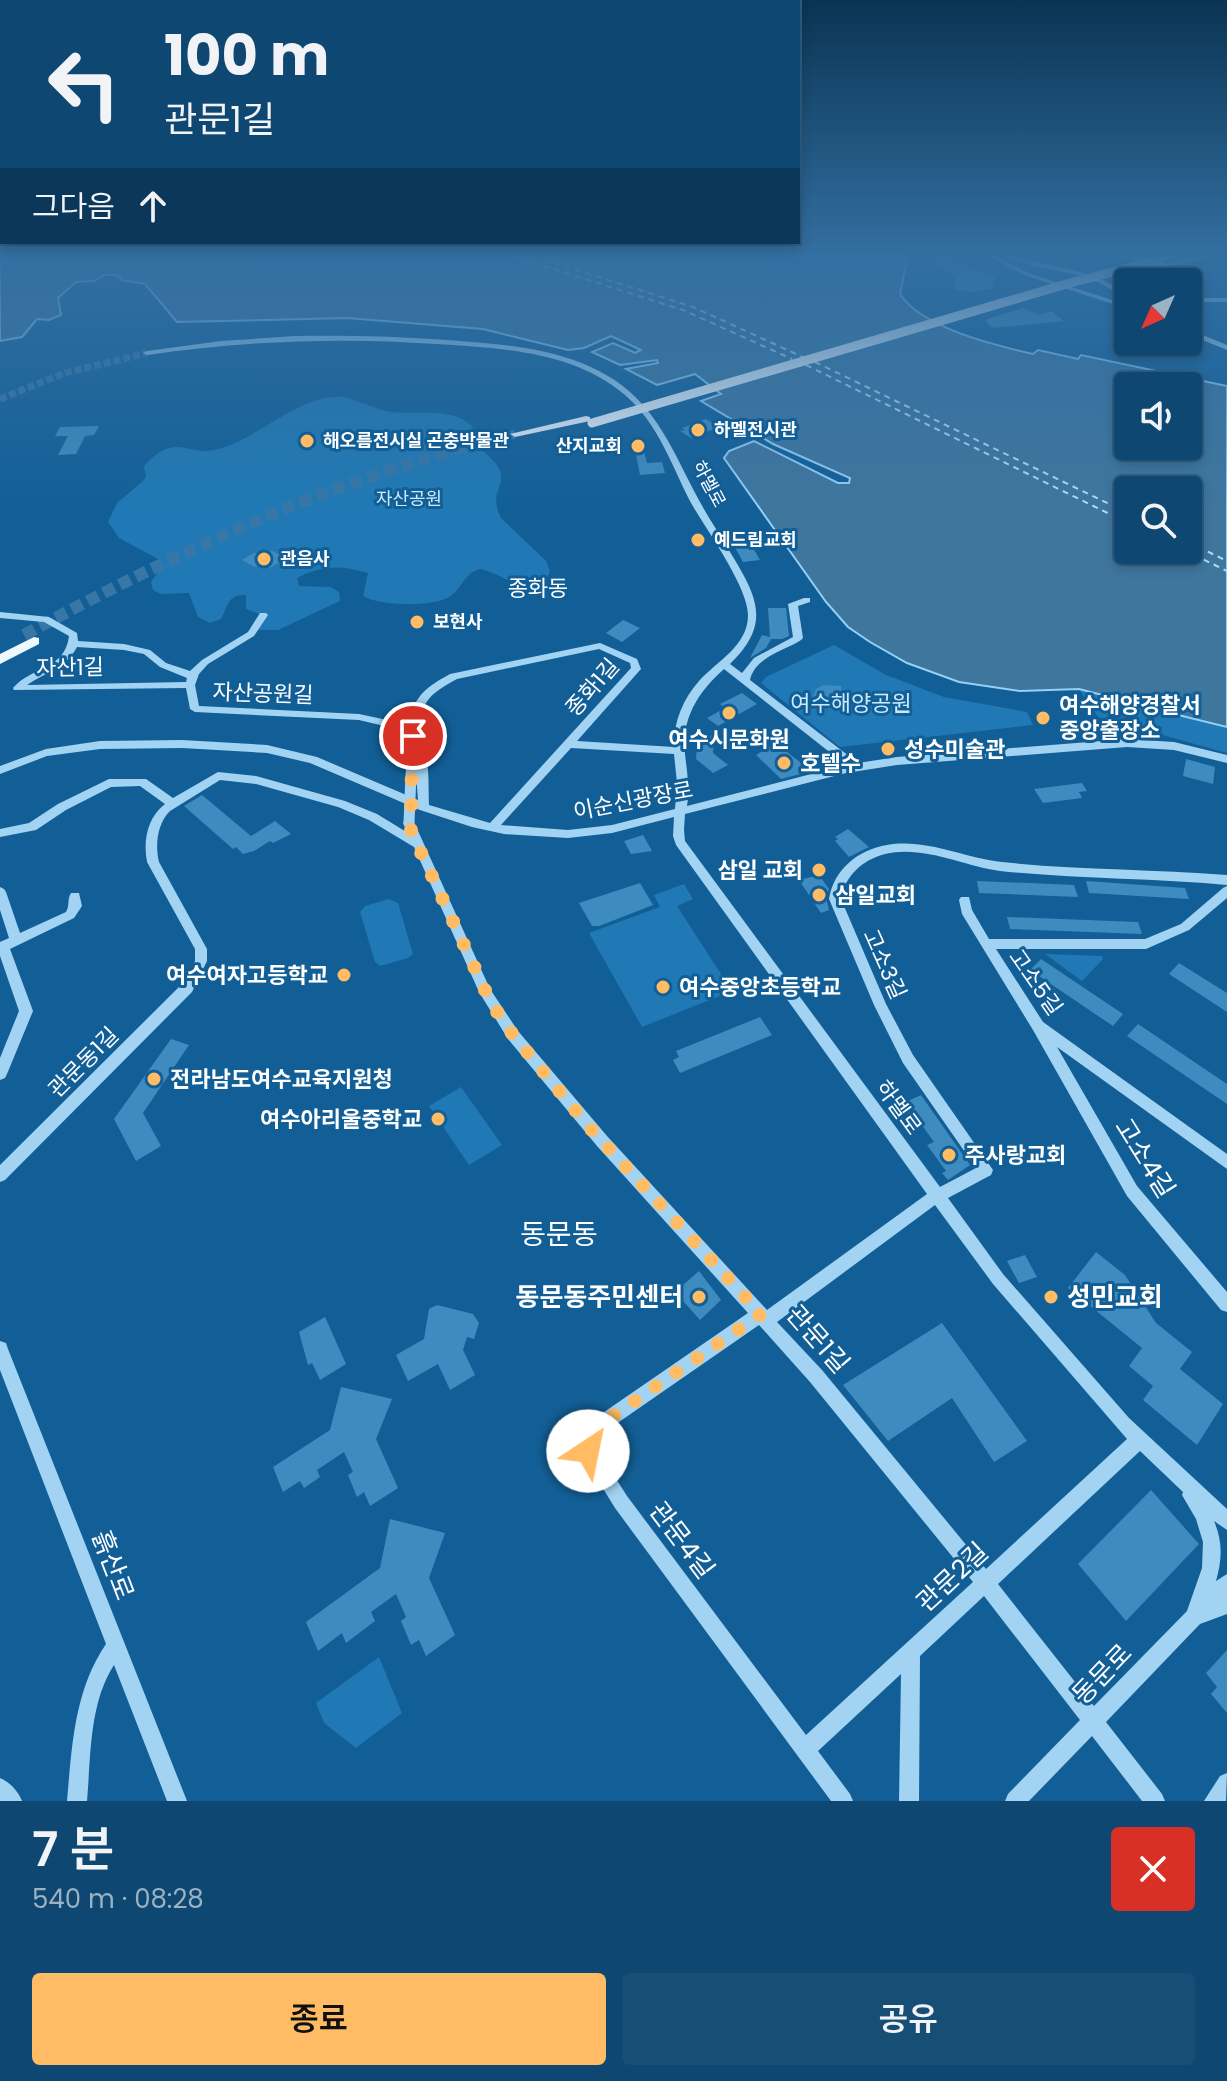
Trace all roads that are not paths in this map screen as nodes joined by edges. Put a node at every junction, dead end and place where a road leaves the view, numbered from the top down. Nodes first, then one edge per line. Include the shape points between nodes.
1 (264, 340) edge
2 (422, 340) edge
3 (871, 340) edge
4 (147, 353) tunnel mouth
5 (518, 437) tunnel mouth
6 (807, 600) dead end
7 (0, 615) edge
8 (263, 615) dead end
9 (74, 644) junction
10 (0, 649) edge
11 (0, 660) edge
12 (723, 664) junction
13 (191, 681) junction
14 (745, 681) junction
15 (409, 734) junction
16 (568, 744) junction
17 (678, 751) junction
18 (1227, 759) edge
19 (856, 767) junction
20 (0, 770) edge
21 (173, 804) junction
22 (424, 807) junction
23 (681, 813) junction
24 (492, 828) junction
25 (0, 833) edge
26 (417, 844) junction
27 (1227, 880) edge
28 (1227, 891) edge
29 (0, 892) edge
30 (75, 896) dead end
31 (965, 900) dead end
32 (16, 940) junction
33 (986, 944) junction
34 (1, 948) edge
35 (1038, 1026) junction
36 (0, 1074) edge
37 (1227, 1162) edge
38 (0, 1175) edge
39 (936, 1196) junction
40 (1227, 1304) edge
41 (764, 1317) junction
42 (0, 1349) edge
43 (1139, 1440) junction
44 (1180, 1479) junction
45 (1227, 1521) edge
46 (985, 1582) junction
47 (1227, 1583) edge
48 (1227, 1605) edge
49 (1194, 1617) junction
50 (116, 1645) junction
51 (911, 1651) junction
52 (1094, 1720) junction
53 (805, 1750) junction
54 (1227, 1783) edge
55 (0, 1788) edge
56 (12, 1801) edge
57 (77, 1801) edge
58 (177, 1801) edge
59 (843, 1801) edge
60 (909, 1801) edge
61 (1015, 1801) edge
62 (1155, 1801) edge
63 (1214, 1801) edge

1 - 4 street, 하멜로
2 - 12 street, 하멜로 via 552,355 582,366 637,402 656,426 750,604 749,633
3 - 5 main road, bridge
6 - 14 street via 793,605 799,637 749,667
7 - 9 street, 자산1길 via 46,619 71,631
8 - 13 street, 자산공원길 via 251,634 205,662
9 - 13 street via 147,652
9 - 13 street, 자산1길 via 60,665 17,687
10 - 11 main road via 29,638
12 - 14 street
12 - 17 street, 하멜로 via 689,703
13 - 15 street, 자산공원길 via 198,710 359,717
14 - 19 street
15 - 16 street, 종화1길 via 420,701 454,676 600,646 634,661 636,669
15 - 22 street via 420,746
15 - 26 street, 관문1길, bridge via 409,823
16 - 17 street
16 - 24 street, 종화1길
17 - 23 street, 하멜로
18 - 19 street, 이순신광장로 via 1174,746 1127,743
19 - 23 street, 이순신광장로
20 - 22 street, 이순신광장로 via 46,753 86,747 250,748 313,760
21 - 25 street via 142,782 109,783 29,828
21 - 26 street via 218,776 256,780 364,813
21 - 38 street, 관문동1길 via 158,816 150,847 153,862 201,949 194,977
22 - 24 street, 이순신광장로
23 - 24 street, 이순신광장로 via 587,833
23 - 39 street, 하멜로 via 680,842
26 - 41 street, 관문1길 via 485,992 513,1035
27 - 39 street, 고소3길 via 1016,868 910,849 867,856 843,875 836,901 880,1005 908,1059 986,1170
28 - 33 street, 고소5길 via 1185,927 1146,944
29 - 32 street
30 - 32 street via 72,913
31 - 33 street
32 - 34 street
33 - 35 street, 고소5길
34 - 36 street via 26,1011
35 - 37 street, 고소5길
35 - 40 street, 고소4길 via 1132,1191
39 - 41 street, 고소3길
39 - 43 street, 하멜로 via 1005,1288
41 - 46 street, 관문1길
41 - 53 street, 관문4길 via 600,1425 587,1447 621,1502
42 - 50 street, 흙산로
43 - 44 street, 하멜로
43 - 46 street, 관문2길
44 - 45 street, 하멜로
44 - 49 street via 1205,1518 1214,1547
46 - 51 street, 관문2길
46 - 52 street, 관문1길
47 - 49 street, 동문로
48 - 49 street
49 - 52 street, 동문로
50 - 57 street via 88,1696
50 - 58 street, 흙산로
51 - 53 street, 관문2길
51 - 60 street
52 - 61 street, 동문로
52 - 62 street, 관문1길
53 - 59 street, 관문4길
54 - 63 street
55 - 56 street

